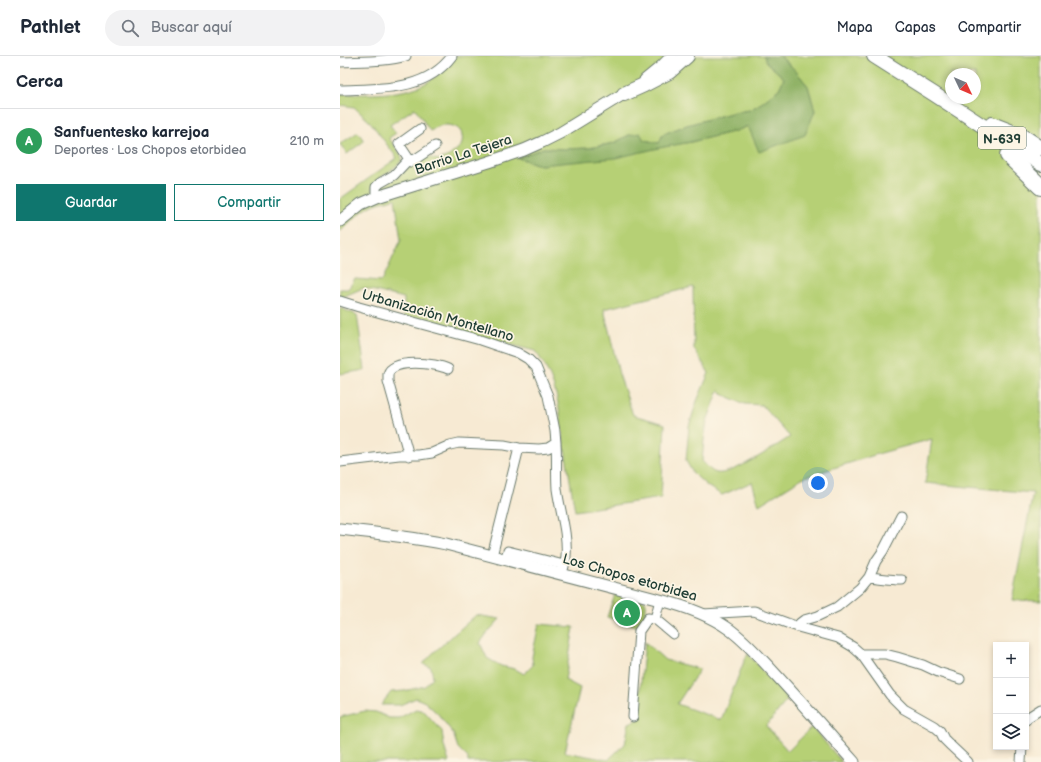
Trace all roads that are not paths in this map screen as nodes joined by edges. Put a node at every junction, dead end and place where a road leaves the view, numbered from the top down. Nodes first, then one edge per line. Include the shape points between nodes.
1 (406, 56) edge
2 (452, 56) edge
3 (672, 56) edge
4 (688, 56) edge
5 (874, 56) edge
6 (340, 62) edge
7 (340, 90) edge
8 (624, 94) junction
9 (963, 113) junction
10 (420, 129) dead end
11 (435, 146) dead end
12 (1041, 148) edge
13 (1008, 155) junction
14 (409, 159) junction
15 (1041, 164) edge
16 (1041, 181) edge
17 (1041, 187) edge
18 (377, 197) junction
19 (340, 221) edge
20 (340, 301) edge
21 (448, 369) dead end
22 (556, 443) junction
23 (519, 448) junction
24 (409, 456) junction
25 (340, 462) edge
26 (901, 516) dead end
27 (340, 529) edge
28 (492, 556) junction
29 (563, 569) junction
30 (870, 577) junction
31 (902, 580) dead end
32 (660, 600) junction
33 (703, 614) junction
34 (655, 619) junction
35 (798, 627) junction
36 (673, 634) dead end
37 (861, 654) junction
38 (960, 679) dead end
39 (1041, 709) edge
40 (633, 717) dead end
41 (1029, 717) edge
42 (1022, 750) edge
43 (854, 762) edge
44 (968, 762) edge
45 (1021, 762) edge

1 - 6 street
2 - 7 street via 431,75 406,85
3 - 8 street, Barrio La Tejera
4 - 8 highway via 669,72
5 - 9 highway, N-639
8 - 18 street, Barrio La Tejera via 548,139 518,152
9 - 12 highway via 1023,136
9 - 13 highway
9 - 15 highway, N-639
10 - 14 street via 398,144
11 - 14 street via 411,162
13 - 16 highway
13 - 17 highway
14 - 18 street via 394,175 376,187
18 - 19 street, Barrio La Tejera via 361,204
20 - 22 street, Urbanización Montellano via 480,340 528,358 536,367 548,396
21 - 24 street via 414,363 394,368 388,375
22 - 23 street via 548,448
22 - 29 street, Urbanización Montellano via 557,484 566,545
23 - 24 street via 458,443 432,453
23 - 28 street
24 - 25 street
26 - 30 street
27 - 28 street, Los Chopos etorbidea via 416,538
28 - 29 street, Los Chopos etorbidea
29 - 32 street, Los Chopos etorbidea
30 - 31 street
30 - 35 street via 837,607 804,620
32 - 33 street, Los Chopos etorbidea
32 - 34 street
33 - 35 street via 754,611
33 - 43 street, Los Chopos etorbidea via 730,629 749,647
34 - 36 street
34 - 40 street via 648,618 639,631
35 - 37 street via 838,638
37 - 38 street via 897,656
37 - 44 street via 895,701 940,731 944,739
39 - 41 street
42 - 45 street

